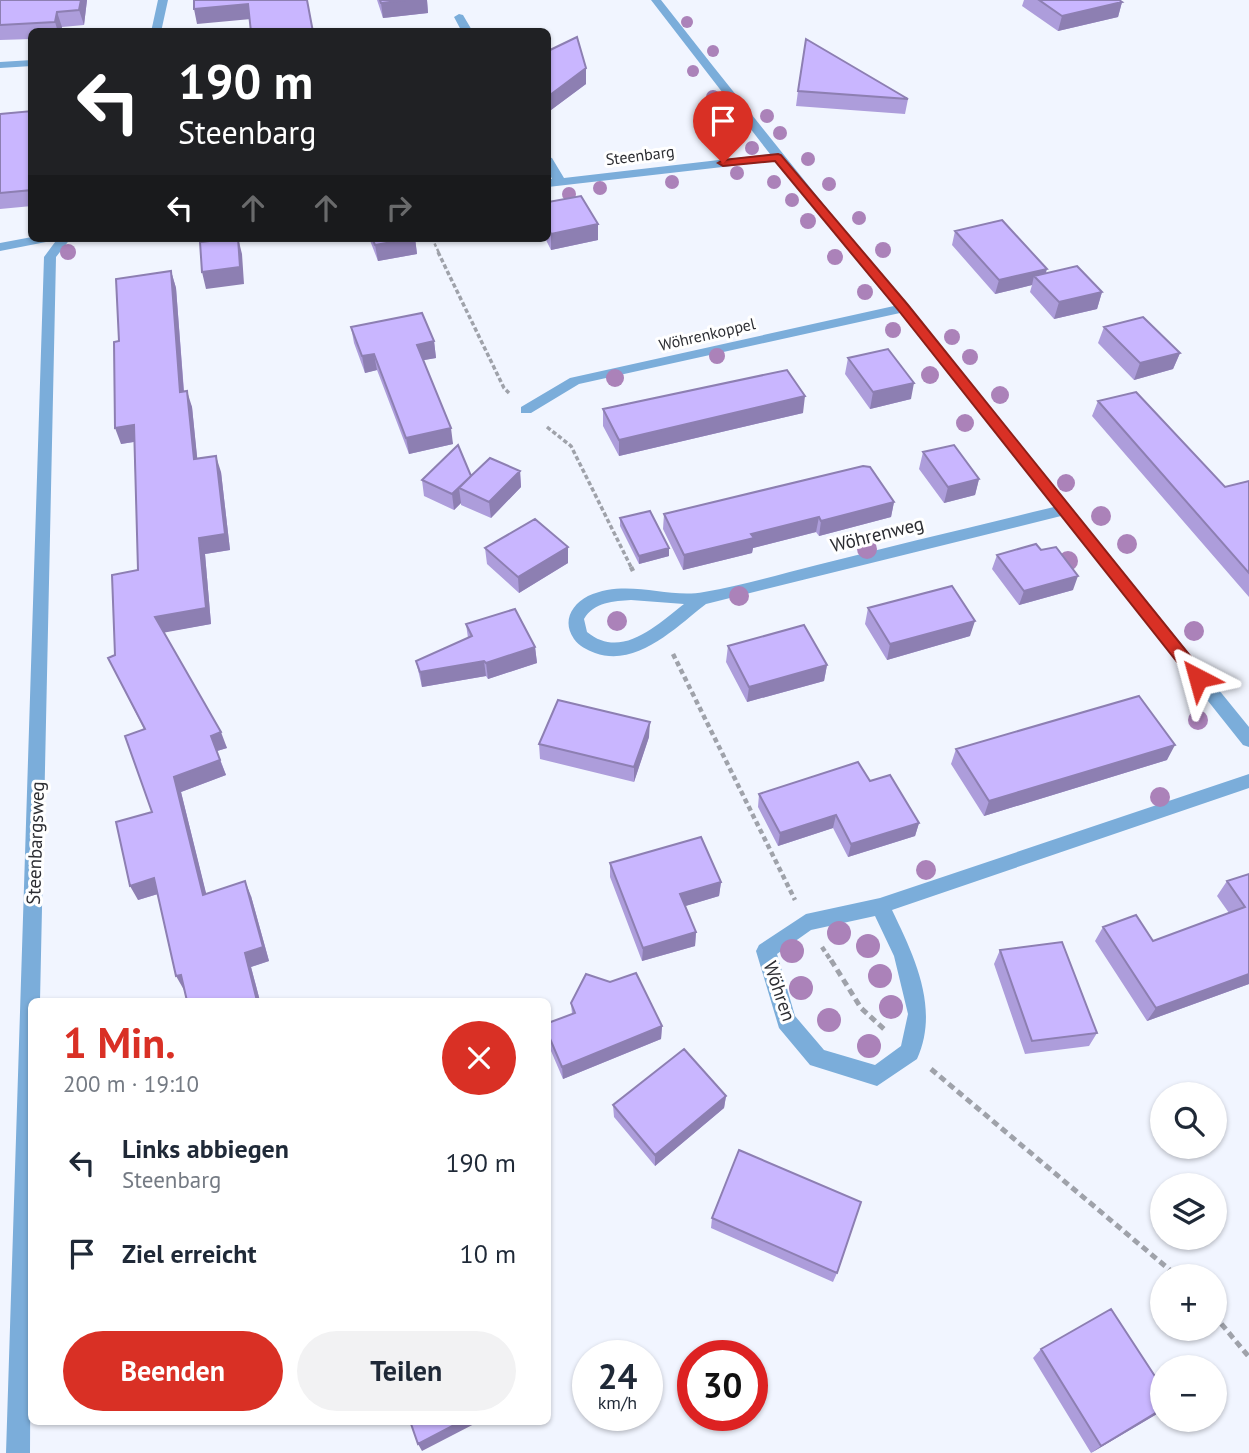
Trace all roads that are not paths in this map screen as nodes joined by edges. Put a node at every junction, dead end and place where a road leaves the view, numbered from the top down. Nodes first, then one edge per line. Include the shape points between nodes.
1 (163, 0) edge
2 (656, 0) edge
3 (460, 17) dead end
4 (157, 28) edge
5 (466, 28) edge
6 (28, 63) edge
7 (0, 65) edge
8 (778, 157) junction
9 (554, 183) edge
10 (28, 242) edge
11 (62, 242) edge
12 (0, 247) edge
13 (903, 308) junction
14 (526, 410) road end
15 (1063, 510) junction
16 (701, 600) junction
17 (1249, 740) edge
18 (1249, 781) edge
19 (880, 906) junction
20 (30, 998) edge
21 (28, 1079) edge
22 (18, 1453) edge

1 - 4 street
2 - 8 street
3 - 5 street
6 - 7 street
8 - 9 street, Steenbarg
8 - 13 street
10 - 12 street
11 - 20 street, Steenbargsweg via 50,257
13 - 14 street, Wöhrenkoppel via 575,381
13 - 15 street
15 - 16 street, Wöhrenweg
15 - 17 street
16 - 16 street, Wöhrenweg via 606,597 579,613 575,628 591,645 618,651 638,644
18 - 19 street, Wöhren
19 - 19 street, Wöhren via 904,956 918,1014 910,1052 877,1076 817,1058 786,1021 766,951 806,923
21 - 22 street, Steenbargsweg

